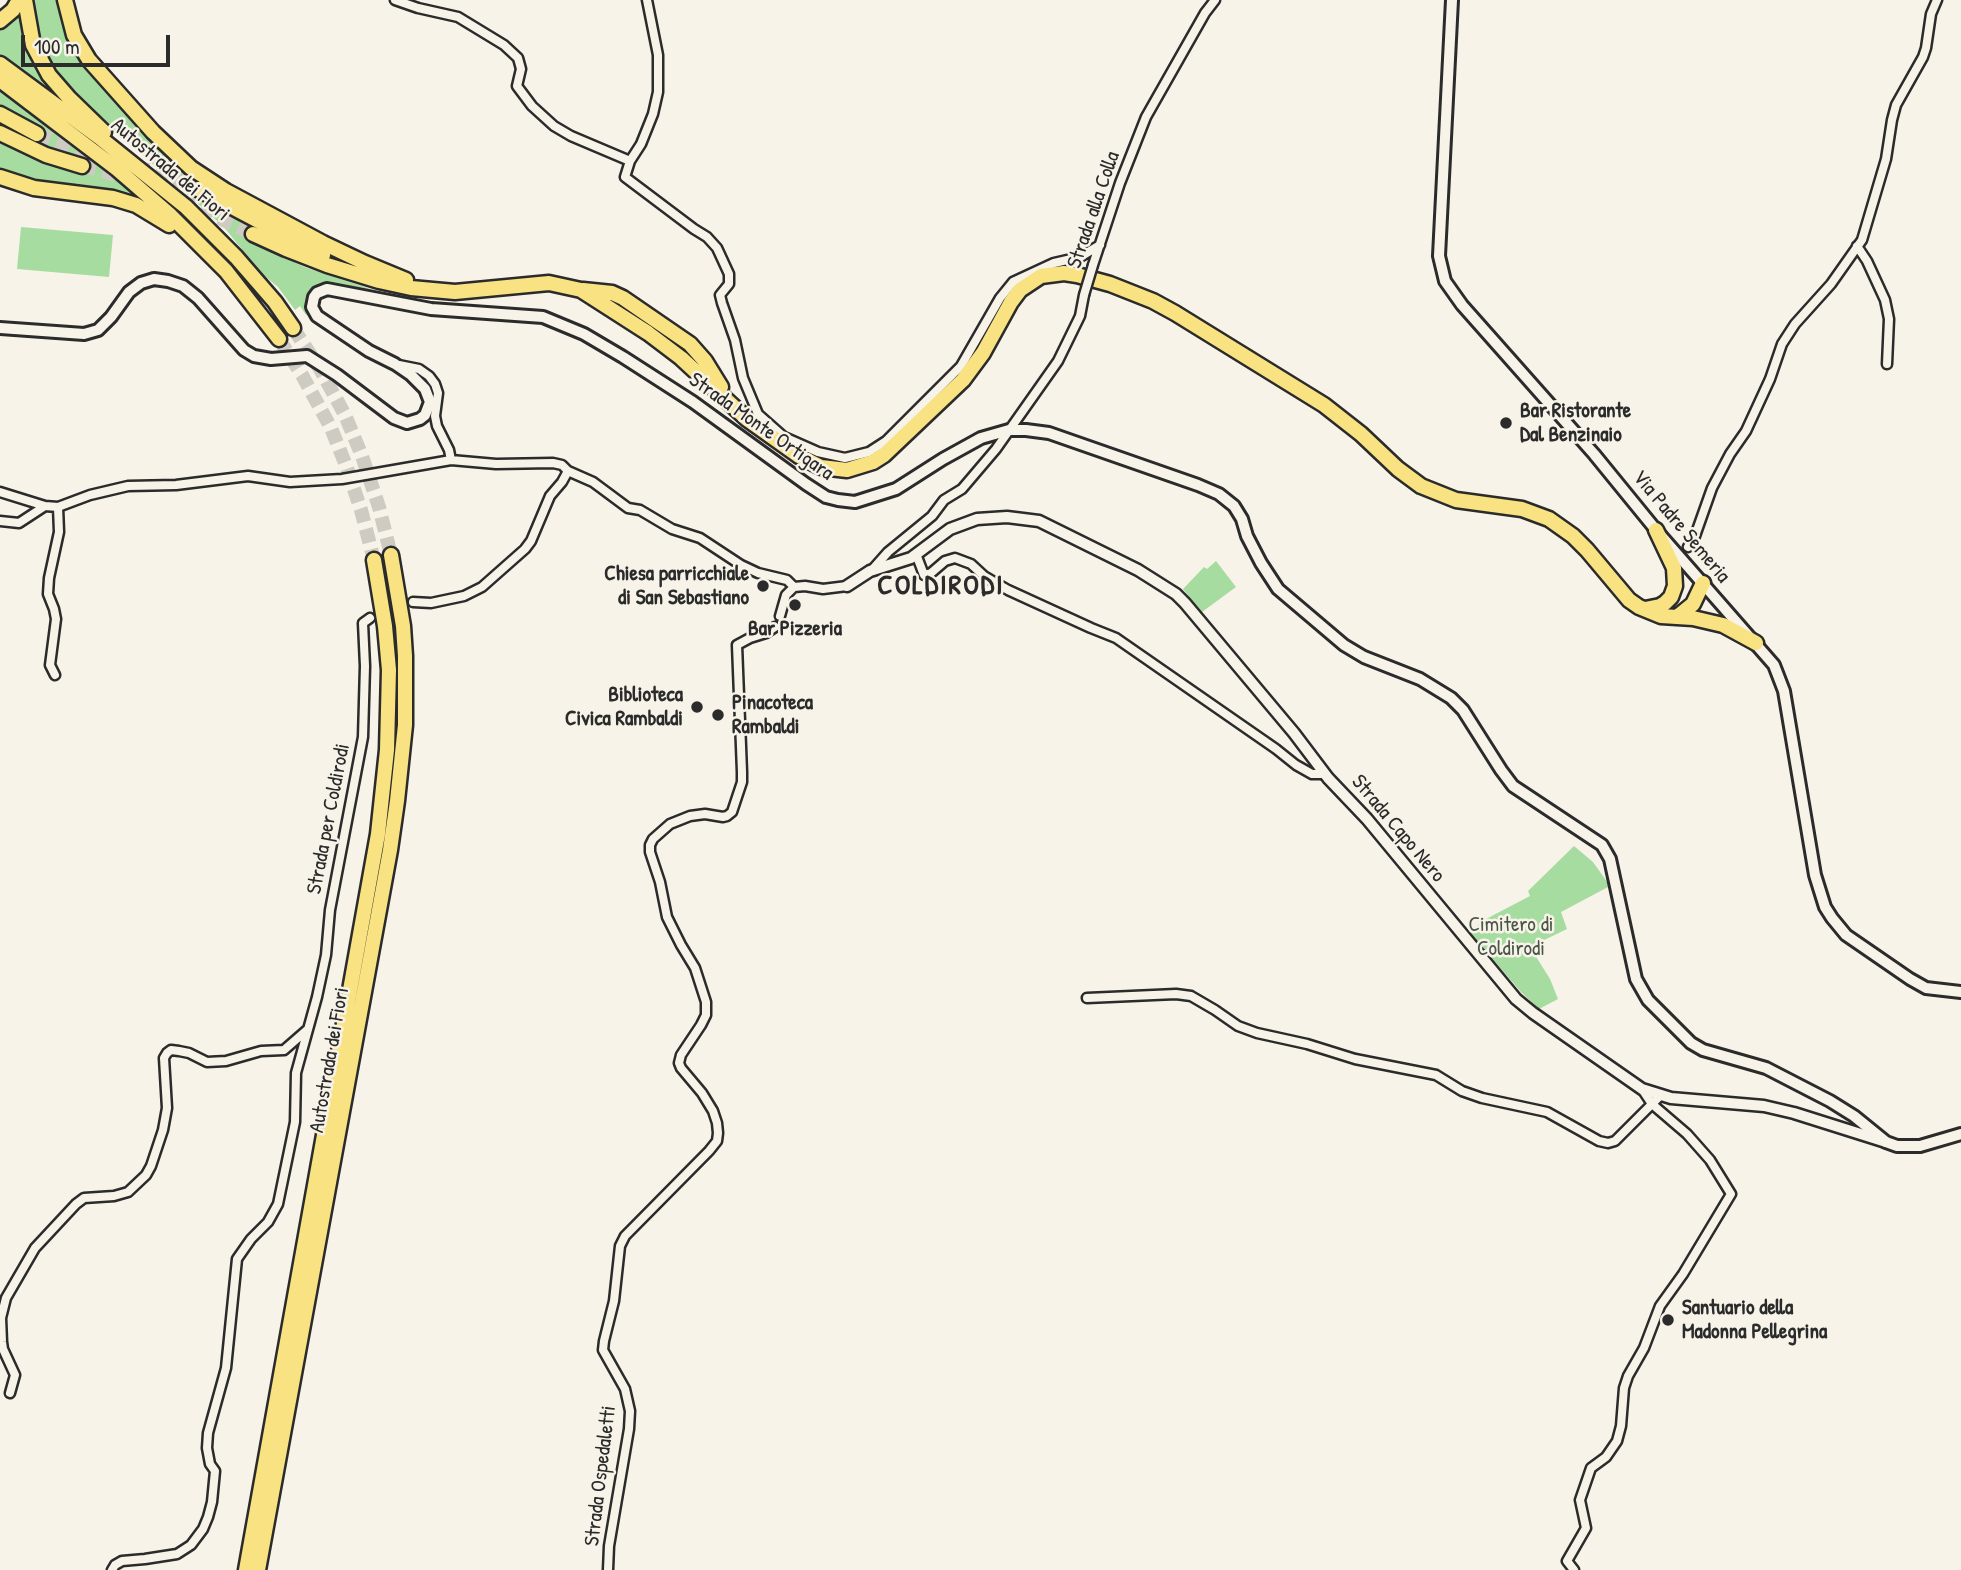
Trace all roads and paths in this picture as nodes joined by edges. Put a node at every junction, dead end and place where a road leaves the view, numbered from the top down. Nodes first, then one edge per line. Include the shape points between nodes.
1 (19, 0) edge
2 (25, 0) edge
3 (65, 0) edge
4 (395, 0) edge
5 (647, 0) edge
6 (1215, 0) edge
7 (1452, 0) edge
8 (1937, 0) edge
9 (0, 22) edge
10 (0, 64) edge
11 (0, 80) edge
12 (0, 114) edge
13 (0, 133) edge
14 (37, 134) tunnel mouth
15 (125, 157) junction
16 (631, 161) junction
17 (82, 166) tunnel mouth
18 (0, 177) edge
19 (198, 189) tunnel mouth
20 (253, 234) tunnel mouth
21 (1100, 244) junction
22 (1857, 246) junction
23 (205, 249) junction
24 (365, 276) junction
25 (434, 290) junction
26 (0, 328) edge
27 (293, 328) tunnel mouth
28 (279, 339) tunnel mouth
29 (395, 364) junction
30 (1888, 364) dead end
31 (1009, 430) junction
32 (750, 437) dead end
33 (762, 451) junction
34 (451, 460) junction
35 (568, 471) junction
36 (0, 492) edge
37 (45, 506) junction
38 (58, 507) junction
39 (0, 521) edge
40 (1657, 530) junction
41 (1688, 547) dead end
42 (916, 554) junction
43 (391, 555) tunnel mouth
44 (374, 559) tunnel mouth
45 (870, 571) junction
46 (1703, 583) junction
47 (847, 586) joint
48 (794, 587) junction
49 (1671, 597) junction
50 (413, 602) dead end
51 (1643, 609) junction
52 (780, 617) dead end
53 (1677, 617) junction
54 (370, 618) dead end
55 (775, 627) dead end
56 (1756, 643) junction
57 (55, 675) dead end
58 (1325, 774) junction
59 (1961, 992) edge
60 (1087, 998) dead end
61 (309, 1028) junction
62 (1642, 1089) junction
63 (1661, 1095) junction
64 (1652, 1104) junction
65 (1961, 1135) edge
66 (1886, 1143) junction
67 (10, 1393) dead end
68 (112, 1570) edge
69 (246, 1570) edge
70 (258, 1570) edge
71 (608, 1570) edge
72 (1574, 1570) edge

1 - 9 highway
2 - 15 highway via 33,45 49,75
3 - 25 highway via 74,35 89,60 153,132 206,180 323,243
4 - 16 street via 458,17 504,45 518,58 517,86 531,106 571,136
5 - 16 street via 658,54 658,92
6 - 21 street, Strada alla Colla via 1146,117
7 - 40 main road, Via Padre Semeria via 1439,256 1445,281
8 - 22 street via 1923,57 1896,106 1886,159
10 - 15 highway, Autostrada dei Fiori
11 - 23 highway, Autostrada dei Fiori via 117,169
12 - 14 highway
13 - 17 highway
15 - 27 highway, Autostrada dei Fiori via 211,229
16 - 21 street via 625,177 707,237 725,262 729,284 720,295 758,418 818,452 845,458 869,452 886,441 961,366 1013,282 1080,257
18 - 23 highway via 34,188 99,195 136,205
19 - 24 highway
20 - 24 highway via 306,258
21 - 31 street, Strada alla Colla, bridge via 1080,316 1058,361
22 - 30 street via 1885,300
22 - 41 street via 1782,344 1746,431 1712,488
23 - 28 highway, Autostrada dei Fiori
24 - 25 highway
25 - 51 highway via 549,283 612,293 690,344 731,404 760,429 809,462 847,470 884,455 963,380 1020,290 1041,276 1077,275 1175,313 1324,405 1421,486 1456,500 1522,509 1549,519 1573,536 1629,600
26 - 29 main road, Strada Monte Ortigara via 84,334 98,330 129,292 154,279 183,286 254,356 307,356 394,418 414,422 425,415 429,395
29 - 33 main road, Strada Monte Ortigara via 317,317 312,307 317,293 327,289 431,309 543,317 623,357
29 - 34 street via 419,369 435,384 437,426
31 - 33 main road, Strada Monte Ortigara via 981,438 896,489 855,502 826,497
31 - 45 street, Strada alla Colla via 962,489 944,500
31 - 66 main road, Strada Monte Ortigara via 1049,433 1075,441 1198,485 1234,506 1278,589 1343,645 1451,698 1513,786 1602,845 1610,859 1636,979 1648,1000 1682,1035 1703,1050 1766,1068 1830,1101
32 - 33 street
34 - 35 street via 553,463
34 - 38 street via 341,479 289,482 248,476 128,486
35 - 48 street via 593,482 628,508 700,538 740,565 787,580
35 - 50 street via 550,496 531,541 482,587 464,596
36 - 37 street
37 - 38 street
37 - 39 street via 19,523
38 - 57 street via 59,532 48,594 56,619 50,665
40 - 46 main road, Via Padre Semeria
40 - 49 highway via 1674,568
42 - 45 street, Strada Capo Nero
42 - 58 street via 924,575 955,558 1008,590 1116,638 1296,765 1312,774
42 - 58 street, Strada Capo Nero via 950,529 976,519 1007,517 1038,521 1138,570 1185,603
43 - 70 highway, Autostrada dei Fiori via 405,656 402,767
44 - 69 highway, Autostrada dei Fiori via 388,670 381,811
45 - 47 street, Strada Capo Nero
46 - 49 highway
46 - 53 highway via 1693,604
46 - 56 main road, Via Padre Semeria
47 - 48 street
48 - 52 street via 786,595
49 - 51 highway via 1660,606
51 - 53 highway
53 - 56 highway via 1723,625
54 - 61 street, Strada per Coldirodi via 363,624 363,737
55 - 71 street, Strada Ospedaletti via 737,646 743,772 732,812 723,817 690,816 670,824 650,845 667,916 695,968 706,1002 706,1015 679,1063 713,1111 718,1133 709,1151 620,1246 603,1350 625,1389 630,1410
56 - 59 main road, Via Padre Semeria via 1774,665 1784,691 1815,876 1825,907 1846,935 1910,979 1926,988
58 - 62 street, Strada Capo Nero via 1516,999
60 - 64 street via 1191,996 1257,1033 1436,1075 1482,1098 1547,1112 1608,1143
61 - 67 street via 284,1050 226,1061 207,1062 172,1050 166,1053 163,1130 146,1175 128,1192 83,1198 75,1204 35,1248 6,1298 2,1342 15,1375
61 - 68 street, Strada per Coldirodi via 296,1073 295,1122 278,1204 237,1259 226,1368 208,1433 207,1448 215,1471 208,1517 191,1545 177,1553 122,1561
62 - 63 street, Strada Capo Nero
62 - 64 street
63 - 64 street
63 - 66 street, Strada Capo Nero via 1764,1106
64 - 72 street via 1710,1160 1731,1194 1660,1306 1629,1376 1617,1441 1591,1468 1580,1500 1586,1528 1567,1561
65 - 66 main road, Strada Capo Nero via 1920,1146

